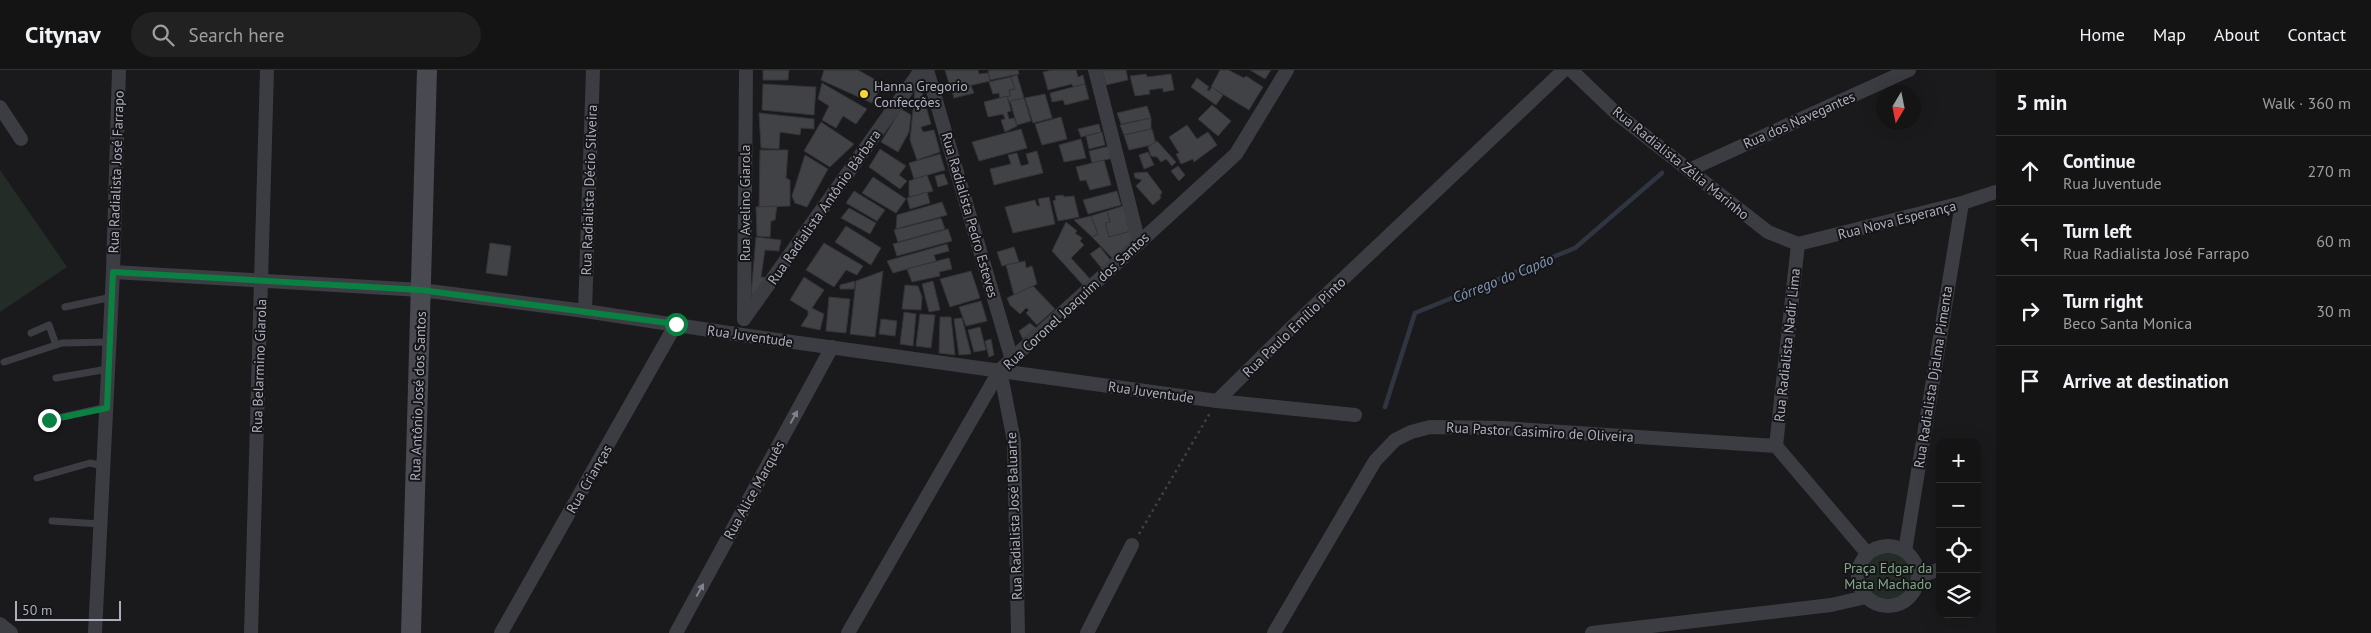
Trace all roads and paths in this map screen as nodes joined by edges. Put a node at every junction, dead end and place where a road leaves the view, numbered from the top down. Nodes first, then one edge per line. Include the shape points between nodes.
1 (119, 70) edge
2 (267, 70) edge
3 (427, 70) edge
4 (592, 70) edge
5 (746, 70) edge
6 (921, 70) edge
7 (927, 70) edge
8 (1095, 70) edge
9 (1287, 70) edge
10 (1564, 70) edge
11 (1571, 70) edge
12 (1909, 70) edge
13 (0, 107) edge
14 (21, 139) dead end
15 (1689, 170) junction
16 (1996, 192) edge
17 (1962, 203) junction
18 (1139, 243) junction
19 (1798, 244) junction
20 (113, 272) junction
21 (261, 281) junction
22 (421, 290) junction
23 (112, 297) junction
24 (64, 307) dead end
25 (584, 311) junction
26 (744, 319) junction
27 (676, 324) junction
28 (31, 333) dead end
29 (742, 336) junction
30 (110, 342) junction
31 (56, 345) junction
32 (832, 347) junction
33 (1012, 360) junction
34 (4, 362) dead end
35 (108, 369) junction
36 (1000, 370) junction
37 (56, 378) dead end
38 (1217, 401) junction
39 (107, 408) junction
40 (1355, 414) dead end
41 (49, 420) dead end
42 (1776, 446) junction
43 (104, 466) junction
44 (37, 478) dead end
45 (52, 521) dead end
46 (101, 524) junction
47 (1132, 545) joint
48 (1905, 551) junction
49 (1867, 553) junction
50 (1936, 570) edge
51 (1918, 577) junction
52 (1866, 597) junction
53 (0, 624) edge
54 (11, 633) edge
55 (95, 633) edge
56 (251, 633) edge
57 (411, 633) edge
58 (501, 633) edge
59 (676, 633) edge
60 (848, 633) edge
61 (1018, 633) edge
62 (1087, 633) edge
63 (1274, 633) edge
64 (1592, 633) edge

1 - 20 street, Rua Radialista José Farrapo
2 - 21 street, Rua Belarmino Giarola
3 - 22 street, Rua Antônio José dos Santos
4 - 25 street, Rua Radialista Décio Silveira
5 - 26 street, Rua Avelino Giarola
6 - 26 street, Rua Radialista Antônio Bárbara
7 - 33 street, Rua Radialista Pedro Esteves
8 - 18 street
9 - 18 street, Rua Coronel Joaquim dos Santos via 1236,154
10 - 38 street, Rua Paulo Emílio Pinto
11 - 15 street, Rua Radialista Zélia Marinho via 1616,112
12 - 15 street, Rua dos Navegantes
13 - 14 street
15 - 19 street, Rua Radialista Zélia Marinho via 1768,232
16 - 17 street, Rua Nova Esperança
17 - 19 street, Rua Nova Esperança
17 - 48 street, Rua Radialista Djalma Pimenta
18 - 33 street, Rua Coronel Joaquim dos Santos
19 - 42 street, Rua Radialista Nadir Lima
20 - 21 street, Rua Juventude
20 - 23 street, Rua Radialista José Farrapo
21 - 22 street, Rua Juventude
21 - 56 street, Rua Belarmino Giarola
22 - 25 street, Rua Juventude
22 - 57 street, Rua Antônio José dos Santos
23 - 24 lane
23 - 30 street, Rua Radialista José Farrapo
25 - 27 street, Rua Juventude
26 - 29 street, Rua Avelino Giarola
27 - 29 street, Rua Juventude
27 - 58 street, Rua Crianças
28 - 31 lane via 49,325
29 - 32 street, Rua Juventude
30 - 31 lane
30 - 35 street, Rua Radialista José Farrapo
31 - 34 lane
32 - 36 street, Rua Juventude
59 -> 32 street, Rua Alice Marquês
33 - 36 street, Rua Coronel Joaquim dos Santos
35 - 37 lane
35 - 39 street, Rua Radialista José Farrapo
36 - 38 street, Rua Juventude
36 - 60 street, Rua Coronel Joaquim dos Santos
36 - 61 street, Rua Radialista José Baluarte via 1014,441
38 - 40 street, Rua Juventude
38 - 47 path
39 - 41 lane
39 - 43 street, Rua Radialista José Farrapo
42 - 49 street
42 - 63 street, Rua Pastor Casimiro de Oliveira via 1468,426 1430,427 1410,432 1395,440 1375,461
43 - 44 lane via 90,463
43 - 46 street, Rua Radialista José Farrapo
45 - 46 lane
46 - 55 street, Rua Radialista José Farrapo
47 - 62 street
48 - 49 street via 1886,545
48 - 51 street via 1915,562
49 - 52 street via 1857,570 1860,589
50 - 51 street
51 - 52 street via 1916,587 1902,602 1883,606
52 - 64 street via 1831,605
53 - 54 street

